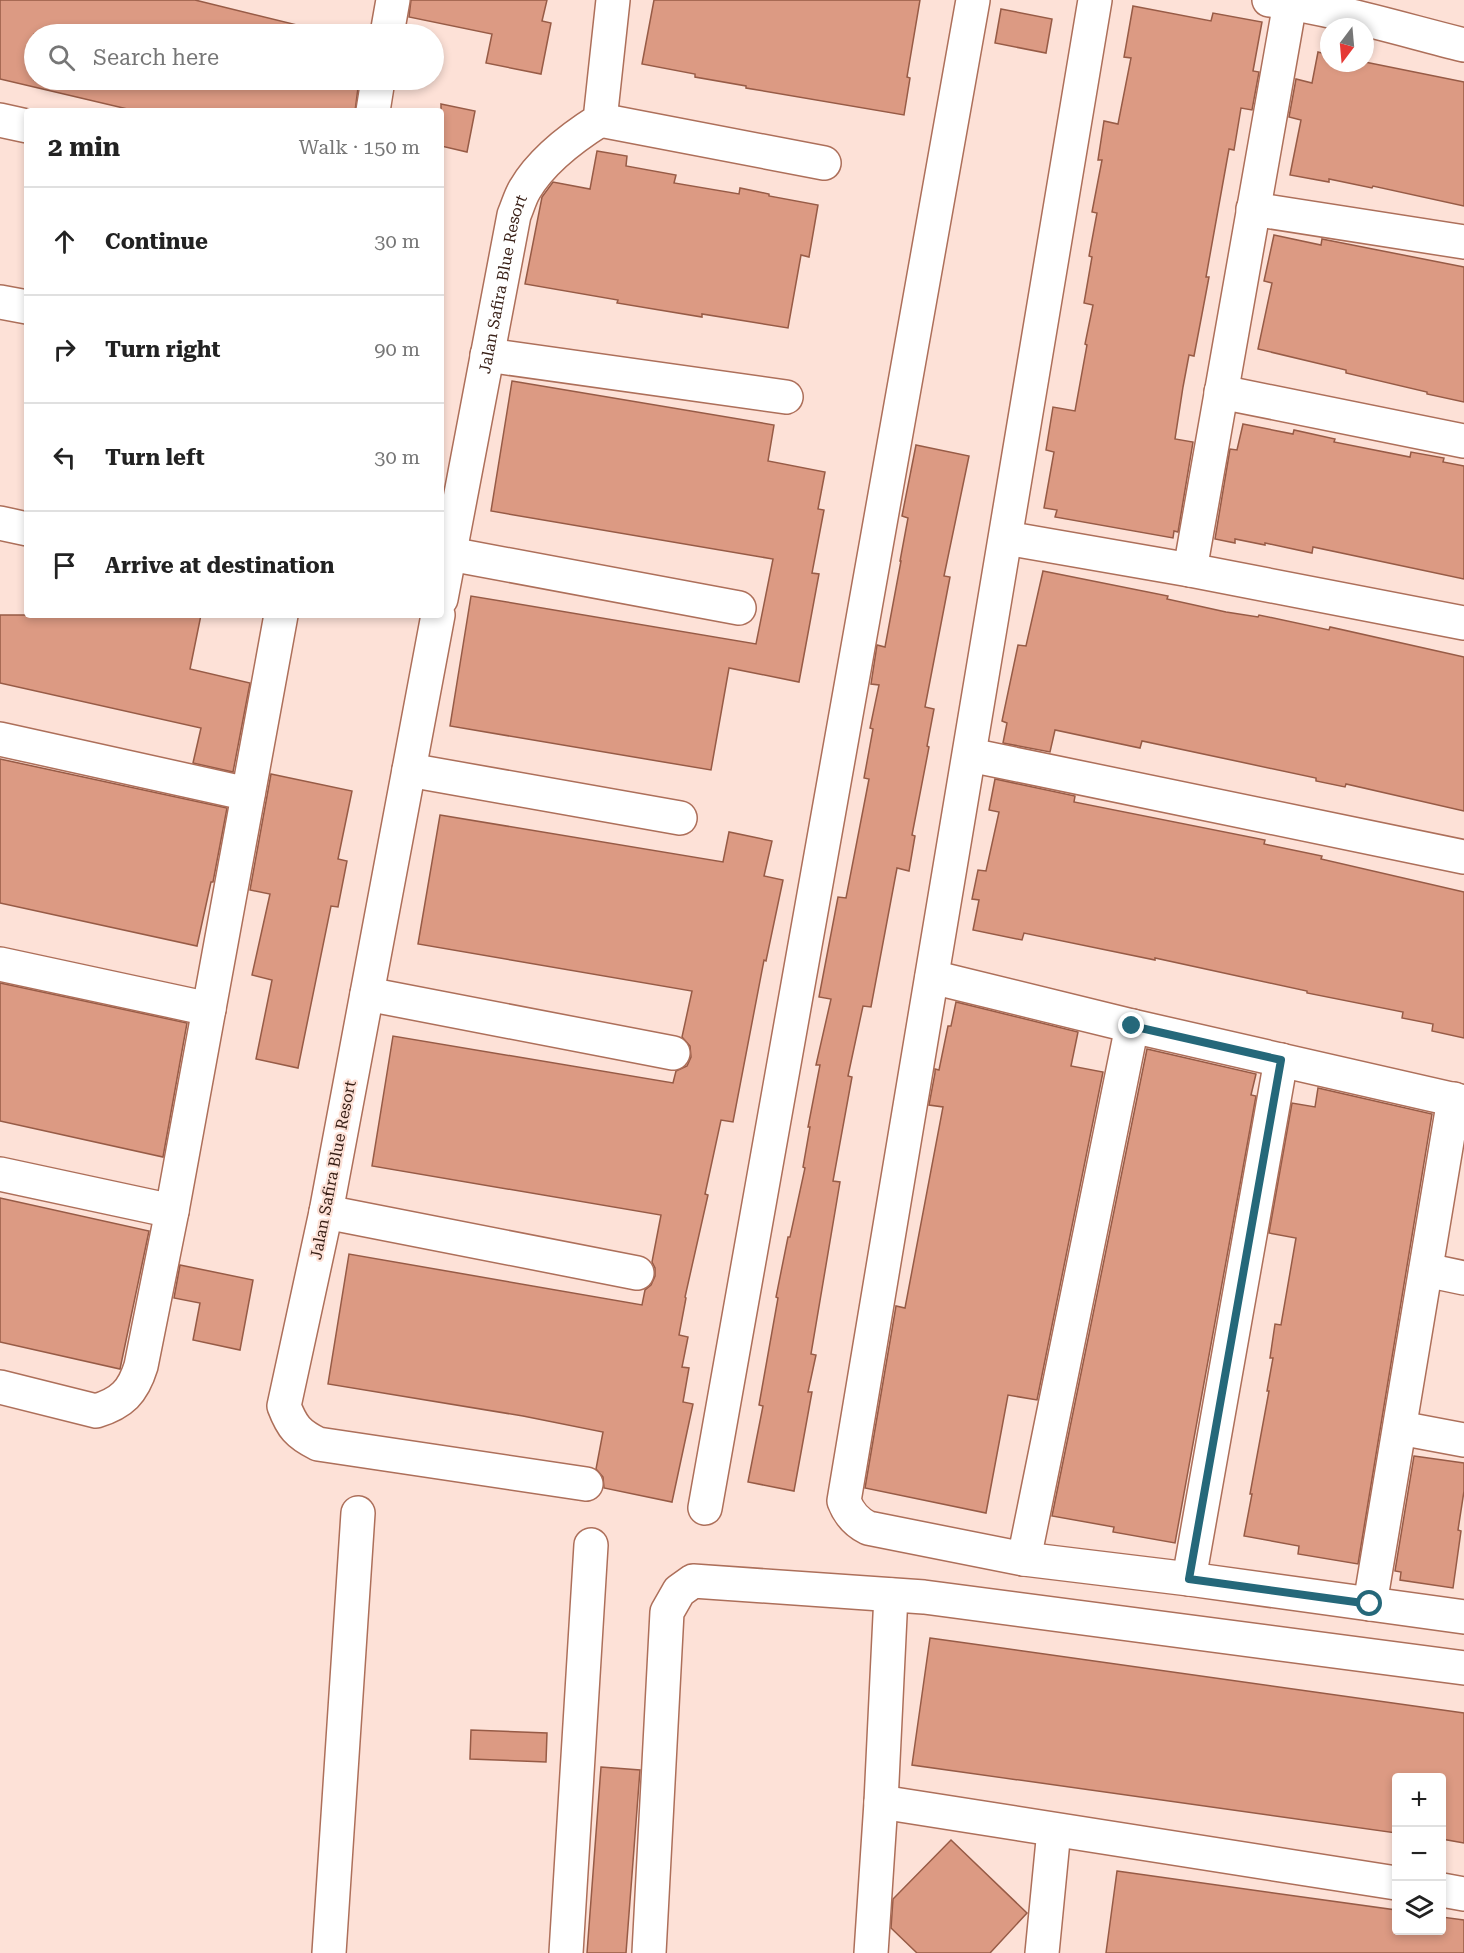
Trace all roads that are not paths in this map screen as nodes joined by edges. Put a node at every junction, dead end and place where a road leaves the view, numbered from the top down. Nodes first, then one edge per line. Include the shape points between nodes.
1 (613, 0) edge
2 (973, 0) edge
3 (1095, 0) edge
4 (1279, 1) edge
5 (1464, 45) edge
6 (376, 90) edge
7 (373, 108) edge
8 (0, 120) edge
9 (600, 120) junction
10 (24, 125) edge
11 (824, 163) dead end
12 (1253, 209) junction
13 (1464, 242) edge
14 (0, 302) edge
15 (24, 306) edge
16 (487, 355) junction
17 (1221, 392) junction
18 (786, 397) dead end
19 (1464, 441) edge
20 (0, 523) edge
21 (24, 528) edge
22 (1006, 538) junction
23 (450, 554) junction
24 (1190, 570) junction
25 (444, 584) edge
26 (739, 608) dead end
27 (280, 618) edge
28 (437, 618) edge
29 (1464, 623) edge
30 (0, 739) edge
31 (970, 755) junction
32 (409, 770) junction
33 (248, 794) junction
34 (680, 818) dead end
35 (1464, 857) edge
36 (0, 964) edge
37 (932, 977) junction
38 (367, 993) junction
39 (209, 1009) junction
40 (1132, 1026) junction
41 (673, 1053) dead end
42 (1281, 1060) junction
43 (1459, 1101) edge
44 (0, 1174) edge
45 (172, 1211) junction
46 (326, 1212) junction
47 (1426, 1270) junction
48 (637, 1274) dead end
49 (1464, 1278) edge
50 (0, 1387) edge
51 (1400, 1428) junction
52 (1464, 1440) edge
53 (586, 1484) dead end
54 (705, 1508) dead end
55 (358, 1513) dead end
56 (591, 1545) dead end
57 (1024, 1559) junction
58 (1189, 1579) junction
59 (891, 1595) junction
60 (1370, 1604) junction
61 (1464, 1617) edge
62 (1464, 1668) edge
63 (881, 1802) junction
64 (1054, 1830) junction
65 (1392, 1882) edge
66 (1446, 1891) edge
67 (1464, 1894) edge
68 (329, 1953) edge
69 (566, 1953) edge
70 (649, 1953) edge
71 (872, 1953) edge
72 (1042, 1953) edge

1 - 9 street
2 - 54 street
3 - 22 street
4 - 5 street
4 - 12 street
6 - 7 street
8 - 10 street
9 - 11 street
9 - 16 street, Jalan Safira Blue Resort via 547,162 525,189 514,215
12 - 13 street
12 - 17 street
14 - 15 street
16 - 18 street
16 - 23 street, Jalan Safira Blue Resort
17 - 19 street
17 - 24 street
20 - 21 street
22 - 24 street
22 - 31 street
23 - 25 street, Jalan Safira Blue Resort
23 - 26 street
24 - 29 street
27 - 33 street
28 - 32 street, Jalan Safira Blue Resort
30 - 33 street
31 - 35 street
31 - 37 street
32 - 34 street
32 - 38 street, Jalan Safira Blue Resort
33 - 39 street
36 - 39 street
37 - 40 street
37 - 57 street via 844,1501 859,1524 868,1528
38 - 41 street
38 - 46 street, Jalan Safira Blue Resort
39 - 45 street
40 - 42 street
40 - 57 street
42 - 43 street
42 - 58 street
43 - 47 street
44 - 45 street
45 - 50 street via 141,1366 129,1392 111,1406 96,1411
46 - 48 street
46 - 53 street, Jalan Safira Blue Resort via 284,1406 290,1422 303,1437 318,1444
47 - 49 street
47 - 51 street
51 - 52 street
51 - 60 street
55 - 68 street
56 - 69 street
57 - 58 street
58 - 60 street
59 - 62 street
59 - 63 street
59 - 70 street via 693,1581 679,1590 667,1612
60 - 61 street
63 - 64 street
63 - 71 street
64 - 65 street
64 - 72 street
66 - 67 street

